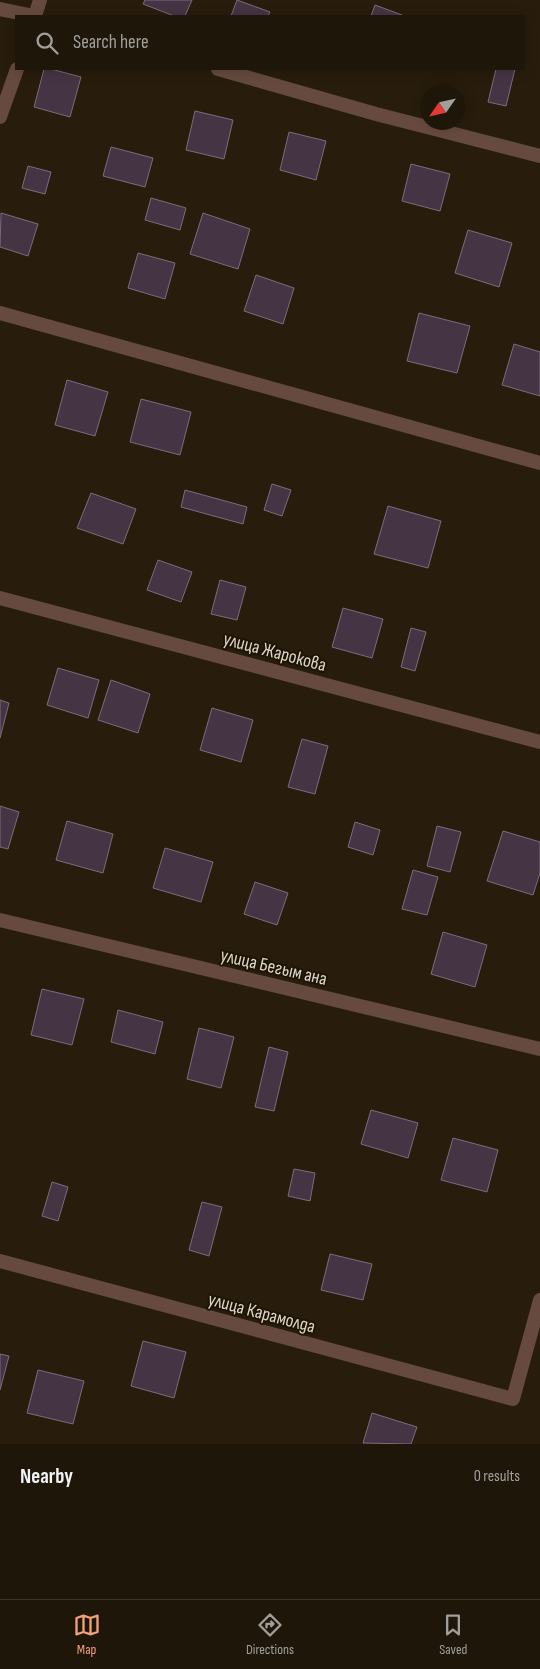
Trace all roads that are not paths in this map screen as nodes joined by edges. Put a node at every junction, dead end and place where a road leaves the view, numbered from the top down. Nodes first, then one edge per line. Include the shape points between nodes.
1 (40, 0) edge
2 (0, 9) edge
3 (29, 15) edge
4 (34, 15) edge
5 (17, 70) edge
6 (222, 70) edge
7 (0, 117) edge
8 (540, 156) edge
9 (0, 313) edge
10 (540, 463) edge
11 (0, 598) edge
12 (540, 742) edge
13 (0, 920) edge
14 (540, 1049) edge
15 (0, 1261) edge
16 (540, 1300) edge

1 - 4 street
2 - 3 street
5 - 7 street
6 - 8 street
9 - 10 street
11 - 12 street, улица Жарокова
13 - 14 street, улица Бегым ана
15 - 16 street, улица Карамолда via 513,1399

